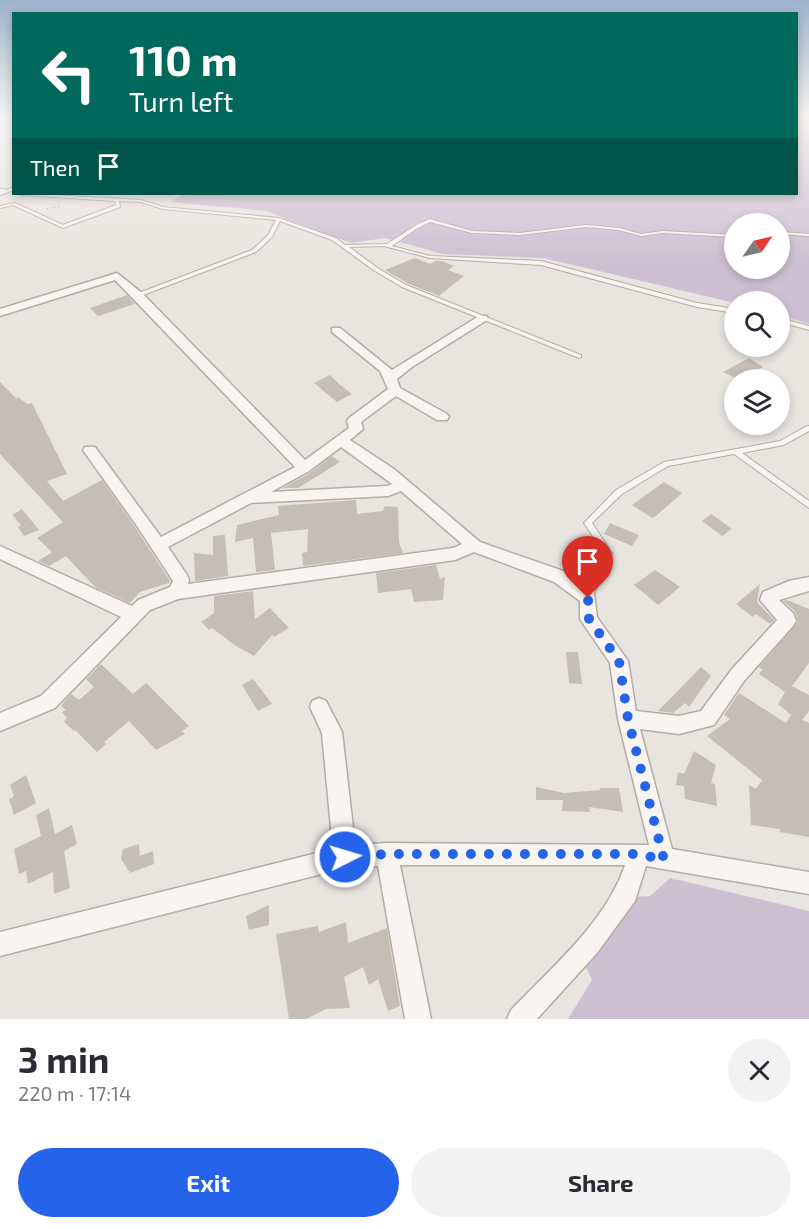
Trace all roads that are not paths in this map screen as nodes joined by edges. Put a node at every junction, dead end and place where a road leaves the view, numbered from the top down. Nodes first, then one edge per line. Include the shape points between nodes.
1 (36, 195) edge
2 (117, 201) junction
3 (0, 207) edge
4 (279, 219) junction
5 (790, 234) edge
6 (724, 235) edge
7 (809, 235) edge
8 (345, 246) junction
9 (388, 246) junction
10 (138, 295) junction
11 (724, 309) edge
12 (0, 313) edge
13 (483, 318) junction
14 (790, 323) edge
15 (809, 328) edge
16 (336, 330) dead end
17 (579, 356) dead end
18 (393, 384) junction
19 (442, 417) dead end
20 (809, 428) edge
21 (340, 440) junction
22 (90, 450) dead end
23 (736, 452) junction
24 (304, 468) junction
25 (403, 485) junction
26 (246, 499) junction
27 (809, 505) edge
28 (159, 545) junction
29 (474, 546) junction
30 (0, 552) edge
31 (809, 584) edge
32 (176, 592) junction
33 (588, 598) junction
34 (134, 615) junction
35 (319, 707) dead end
36 (628, 719) junction
37 (0, 722) edge
38 (387, 854) junction
39 (639, 854) junction
40 (345, 857) junction
41 (664, 860) junction
42 (809, 883) edge
43 (0, 944) edge
44 (418, 1019) edge
45 (520, 1019) edge

1 - 2 lane
2 - 3 lane via 118,206 63,227 13,204
2 - 4 lane
4 - 8 lane
4 - 10 lane via 270,236 254,251
5 - 7 lane
6 - 9 lane via 663,232 641,235 586,226 520,234 472,232 430,220
8 - 9 lane
8 - 13 lane via 404,286
9 - 11 lane via 430,256 541,263
10 - 12 street via 114,275
10 - 24 street
13 - 17 lane
13 - 18 street via 408,364
14 - 15 lane
16 - 18 street via 385,369
18 - 19 street
18 - 21 street via 354,421 356,429
20 - 23 lane via 782,443
21 - 24 street
21 - 25 street
22 - 28 street
23 - 27 lane
23 - 33 lane via 666,464 619,492 588,523 608,553
24 - 26 street
25 - 26 street via 388,491
25 - 29 street
26 - 28 street
28 - 32 street via 181,580
29 - 32 street via 455,554
29 - 33 street via 560,578
30 - 34 street
31 - 36 street via 769,597 787,621 738,675 707,719 679,725
32 - 34 street via 144,605
33 - 36 street via 589,619 619,661
34 - 37 street via 48,702
35 - 40 street via 332,732
36 - 41 street
38 - 39 street
38 - 40 street
38 - 44 street
39 - 41 street
39 - 45 street via 627,893 589,945
40 - 43 street
41 - 42 street

